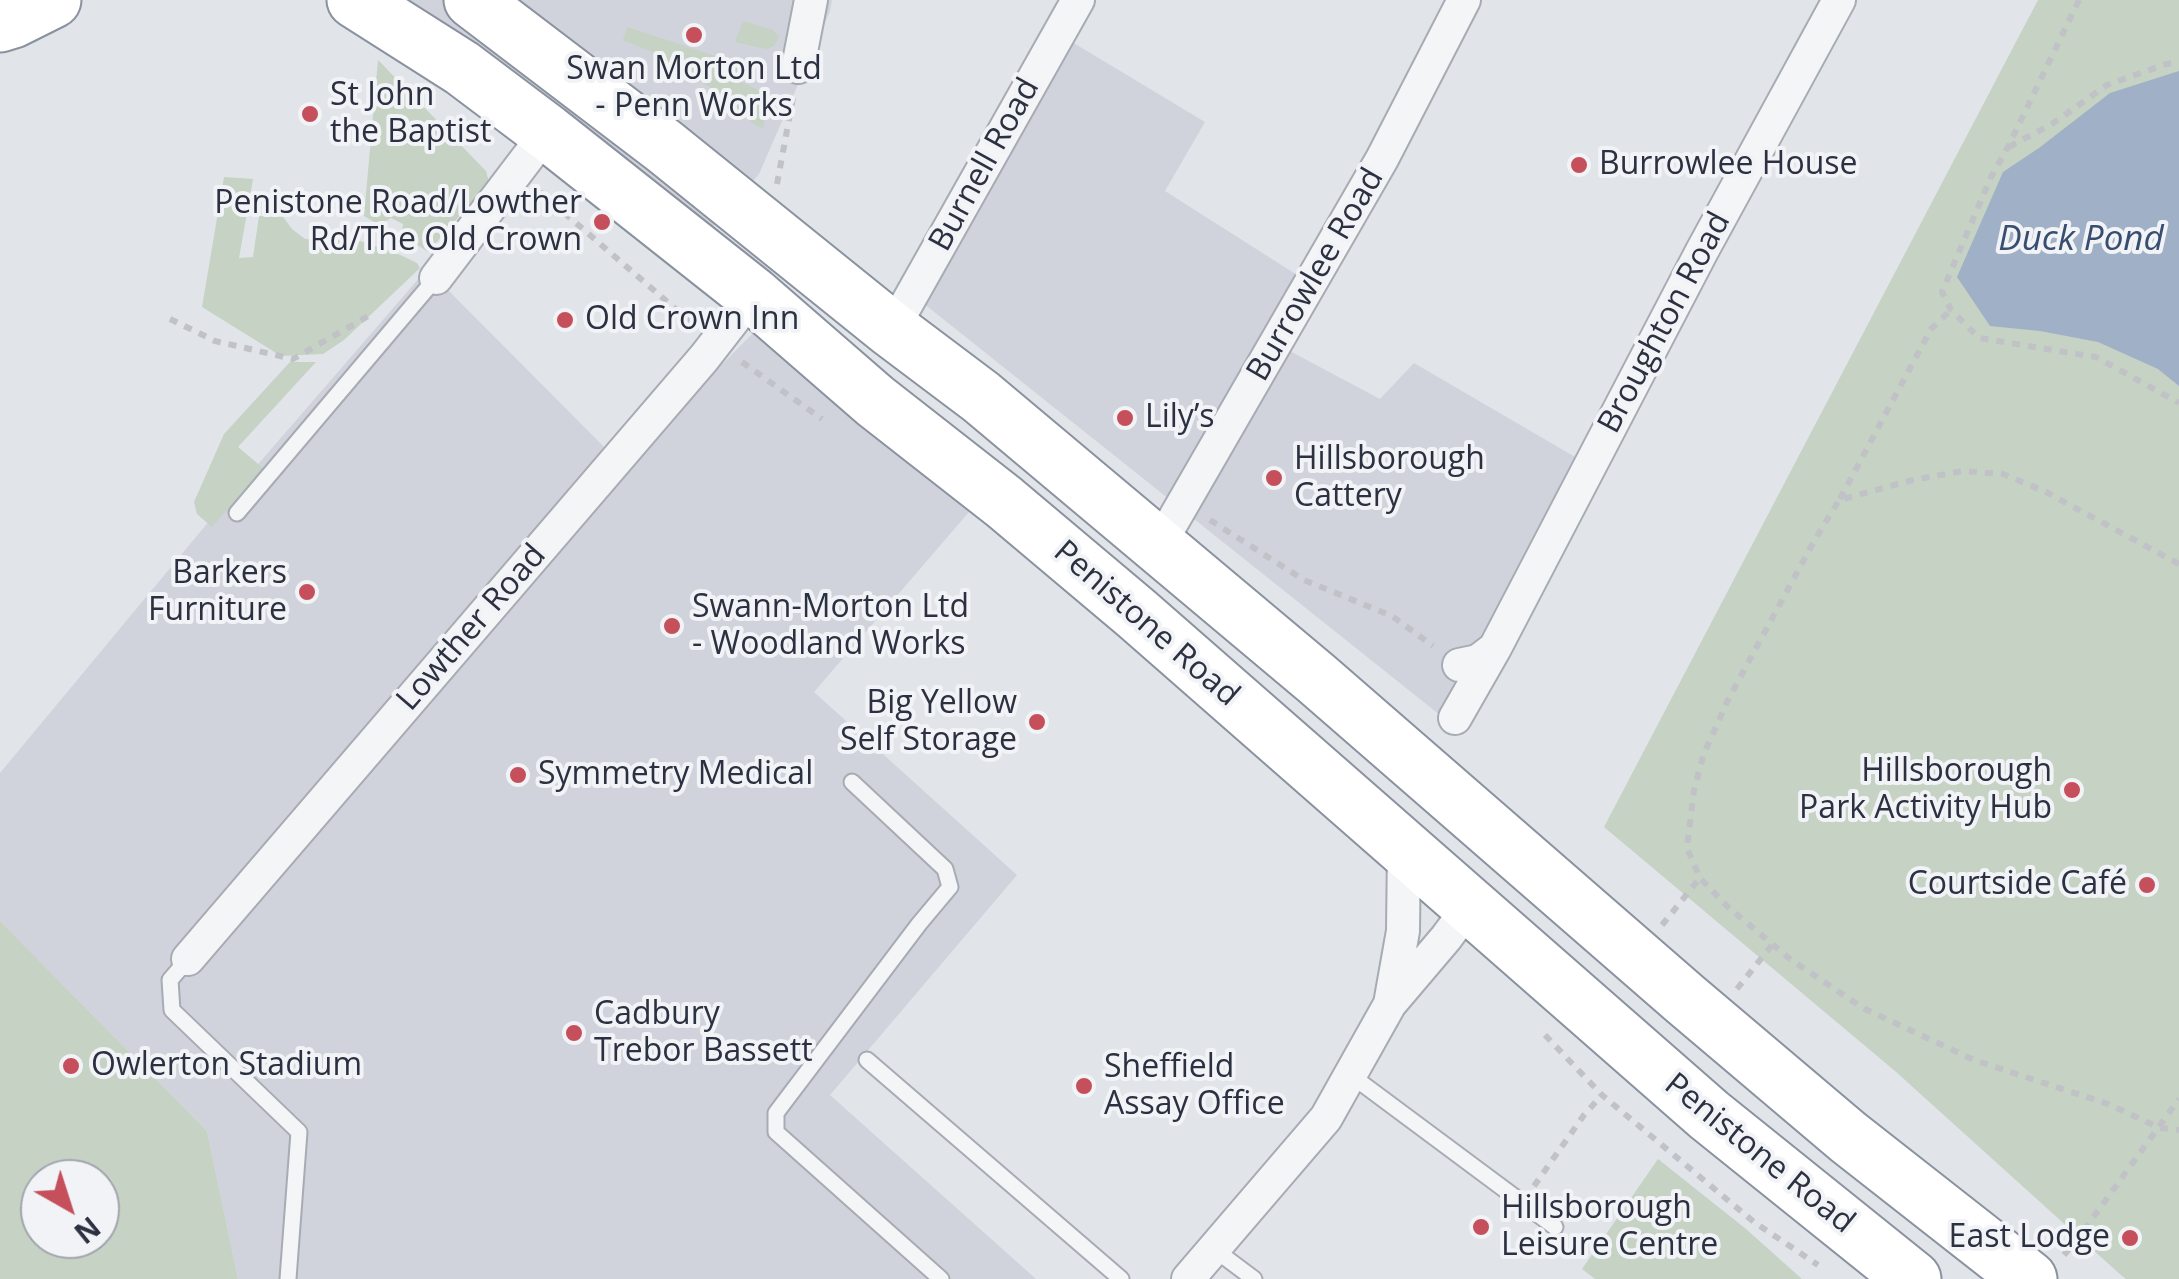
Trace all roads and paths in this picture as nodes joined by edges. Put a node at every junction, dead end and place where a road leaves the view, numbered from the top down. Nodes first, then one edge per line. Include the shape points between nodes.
1 (53, 0) edge
2 (355, 0) edge
3 (472, 0) edge
4 (811, 0) edge
5 (1078, 0) edge
6 (1464, 0) edge
7 (1839, 0) edge
8 (2078, 0) edge
9 (0, 24) edge
10 (2179, 63) edge
11 (798, 67) joint
12 (547, 132) junction
13 (2008, 148) junction
14 (554, 204) dead end
15 (769, 229) junction
16 (436, 278) joint
17 (753, 295) junction
18 (1951, 310) junction
19 (170, 319) dead end
20 (688, 320) dead end
21 (892, 330) junction
22 (293, 359) dead end
23 (2179, 404) edge
24 (1839, 500) junction
25 (238, 513) dead end
26 (1171, 524) junction
27 (2179, 564) edge
28 (1494, 648) junction
29 (1459, 665) joint
30 (1455, 718) dead end
31 (852, 782) dead end
32 (1449, 791) junction
33 (1404, 848) junction
34 (1700, 878) junction
35 (1470, 906) junction
36 (1772, 945) junction
37 (1636, 957) junction
38 (188, 960) joint
39 (1390, 1004) junction
40 (1712, 1021) junction
41 (1534, 1023) dead end
42 (866, 1060) dead end
43 (1352, 1076) junction
44 (1602, 1095) junction
45 (2179, 1100) edge
46 (2160, 1128) junction
47 (2179, 1130) edge
48 (1522, 1203) junction
49 (1555, 1227) dead end
50 (1214, 1249) junction
51 (1826, 1270) dead end
52 (2042, 1272) edge
53 (288, 1279) edge
54 (941, 1279) edge
55 (1121, 1279) edge
56 (1188, 1279) edge
57 (1254, 1279) edge
58 (1913, 1279) edge

1 - 9 highway
2 - 12 highway, Penistone Road
3 - 15 highway, Penistone Road via 521,27
4 - 11 street
5 - 21 street, Burnell Road
6 - 26 street, Burrowlee Road via 1382,160
7 - 28 street, Broughton Road
8 - 13 path
10 - 13 path via 2107,86
11 - 15 path
12 - 16 street
12 - 17 highway, Penistone Road
13 - 18 path via 1942,292
14 - 20 path
15 - 21 highway, Penistone Road
16 - 25 lane
17 - 33 highway, Penistone Road via 1137,614
17 - 38 street, Lowther Road
18 - 23 path via 1980,338 2096,356
18 - 24 path via 1932,330
19 - 22 path via 215,341
21 - 26 highway, Penistone Road
24 - 27 path via 1962,471 2003,474
24 - 34 path via 1704,753 1687,848
26 - 29 path via 1392,616
26 - 32 highway, Penistone Road
28 - 29 street
28 - 30 street, Broughton Road
31 - 54 lane via 945,869 950,886 776,1113 776,1132
32 - 35 highway
32 - 37 highway, Penistone Road
33 - 35 highway, Penistone Road
33 - 39 street via 1403,931
34 - 36 path
34 - 37 path
35 - 39 street
35 - 58 highway, Penistone Road via 1709,1114
36 - 40 path
36 - 46 path via 1833,990 1901,1026
37 - 40 highway, Penistone Road
38 - 53 lane via 170,980 172,1010 300,1132
39 - 43 street
40 - 52 highway, Penistone Road via 1848,1137
41 - 44 path
42 - 55 lane
43 - 48 lane
43 - 50 street via 1326,1118
44 - 48 path
44 - 51 path via 1754,1222
45 - 46 path
46 - 47 path
46 - 52 path via 2079,1237
48 - 49 lane
50 - 56 street
50 - 57 lane

